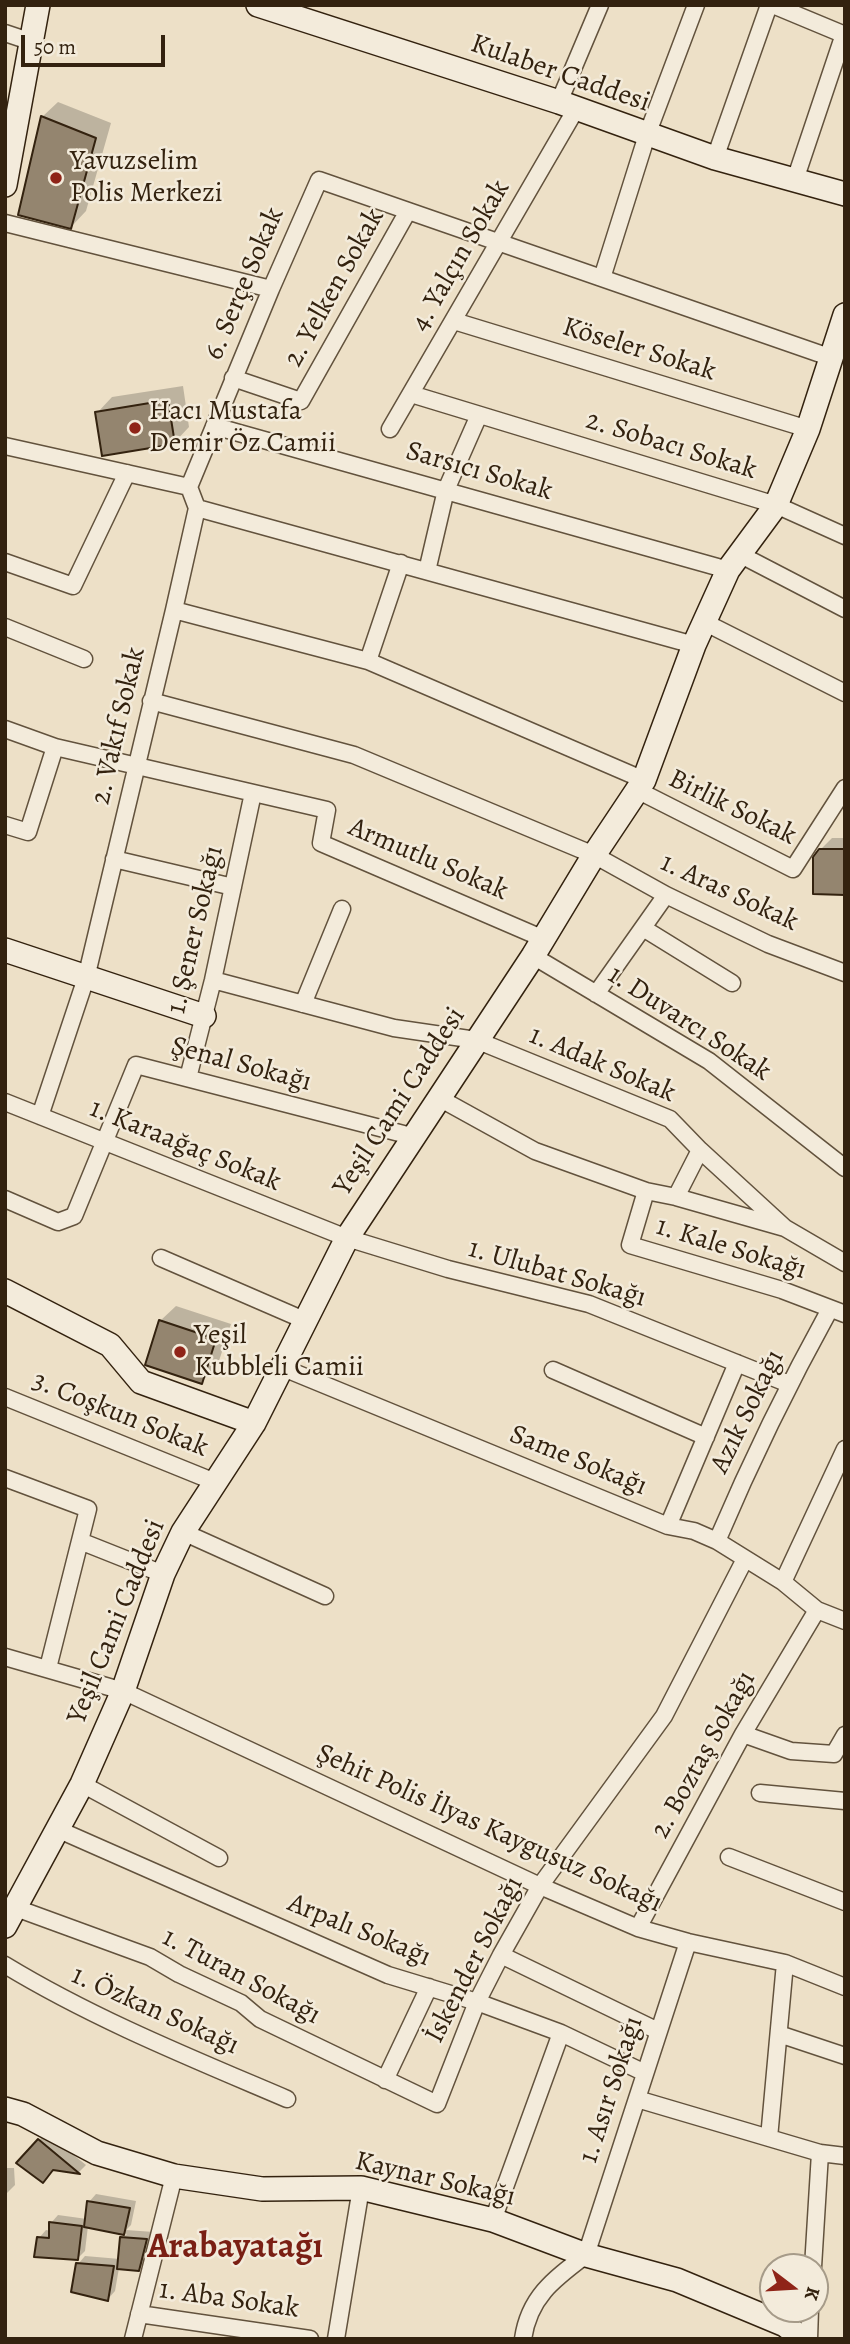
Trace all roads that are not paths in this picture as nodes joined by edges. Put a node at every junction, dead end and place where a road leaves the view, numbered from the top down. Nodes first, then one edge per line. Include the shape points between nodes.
1 (38, 5) edge
2 (258, 5) edge
3 (600, 5) edge
4 (696, 5) edge
5 (771, 5) edge
6 (5, 33) edge
7 (845, 35) edge
8 (32, 42) junction
9 (13, 101) edge
10 (568, 106) junction
11 (647, 135) junction
12 (715, 159) junction
13 (795, 180) junction
14 (5, 185) edge
15 (845, 194) edge
16 (408, 211) junction
17 (5, 223) edge
18 (499, 244) junction
19 (602, 278) junction
20 (271, 289) junction
21 (845, 315) edge
22 (454, 321) junction
23 (832, 358) junction
24 (233, 378) junction
25 (411, 394) junction
26 (479, 415) junction
27 (214, 426) junction
28 (390, 429) dead end
29 (808, 429) junction
30 (5, 446) edge
31 (127, 473) junction
32 (189, 487) junction
33 (446, 490) junction
34 (776, 505) junction
35 (197, 508) junction
36 (845, 537) edge
37 (5, 562) edge
38 (401, 563) junction
39 (735, 563) junction
40 (427, 571) junction
41 (174, 610) junction
42 (845, 610) edge
43 (704, 622) junction
44 (5, 626) edge
45 (694, 645) junction
46 (84, 659) dead end
47 (368, 661) junction
48 (845, 693) edge
49 (151, 701) junction
50 (5, 729) edge
51 (55, 747) junction
52 (136, 767) junction
53 (640, 785) junction
54 (845, 788) edge
55 (253, 793) junction
56 (5, 825) edge
57 (594, 855) junction
58 (114, 859) junction
59 (233, 887) junction
60 (666, 895) junction
61 (342, 909) dead end
62 (643, 928) junction
63 (539, 948) junction
64 (5, 950) edge
65 (845, 973) edge
66 (86, 978) junction
67 (213, 980) junction
68 (732, 983) dead end
69 (596, 993) junction
70 (303, 1004) junction
71 (204, 1016) junction
72 (476, 1040) junction
73 (188, 1078) junction
74 (439, 1098) junction
75 (5, 1102) edge
76 (40, 1116) junction
77 (415, 1137) junction
78 (104, 1143) junction
79 (700, 1150) junction
80 (845, 1167) edge
81 (646, 1191) junction
82 (676, 1197) junction
83 (5, 1199) edge
84 (785, 1228) junction
85 (346, 1238) junction
86 (161, 1258) dead end
87 (845, 1263) edge
88 (5, 1291) edge
89 (837, 1312) edge
90 (303, 1320) junction
91 (737, 1363) junction
92 (281, 1367) junction
93 (553, 1370) dead end
94 (789, 1384) junction
95 (5, 1397) edge
96 (254, 1423) junction
97 (706, 1437) junction
98 (845, 1449) edge
99 (5, 1478) edge
100 (215, 1482) junction
101 (668, 1526) junction
102 (183, 1532) junction
103 (80, 1541) junction
104 (718, 1541) junction
105 (744, 1559) junction
106 (163, 1574) junction
107 (783, 1582) junction
108 (325, 1596) dead end
109 (817, 1610) junction
110 (845, 1621) edge
111 (5, 1657) edge
112 (47, 1668) junction
113 (123, 1691) junction
114 (743, 1734) junction
115 (845, 1735) edge
116 (82, 1784) junction
117 (760, 1793) dead end
118 (845, 1801) edge
119 (57, 1829) junction
120 (729, 1857) dead end
121 (219, 1858) dead end
122 (540, 1886) junction
123 (845, 1902) edge
124 (10, 1917) edge
125 (638, 1928) junction
126 (688, 1942) junction
127 (501, 1955) junction
128 (785, 1963) junction
129 (5, 1965) edge
130 (429, 1987) junction
131 (845, 1987) edge
132 (477, 2002) junction
133 (659, 2031) junction
134 (561, 2033) junction
135 (779, 2034) junction
136 (845, 2056) edge
137 (645, 2073) junction
138 (385, 2080) junction
139 (287, 2099) dead end
140 (636, 2099) junction
141 (437, 2104) joint
142 (5, 2109) edge
143 (769, 2138) junction
144 (820, 2153) junction
145 (845, 2156) edge
146 (174, 2176) junction
147 (361, 2188) junction
148 (493, 2220) junction
149 (814, 2253) edge
150 (586, 2255) junction
151 (139, 2314) junction
152 (790, 2334) edge
153 (133, 2339) edge
154 (310, 2339) edge
155 (336, 2339) edge
156 (523, 2339) edge

1 - 8 main road
2 - 10 main road, Kulaber Caddesi
3 - 10 street, 4. Yalçın Sokak
4 - 11 street
5 - 7 street
5 - 12 street
6 - 8 street
7 - 13 street
8 - 9 main road
9 - 14 main road
10 - 11 main road, Kulaber Caddesi
10 - 18 street, 4. Yalçın Sokak
11 - 12 main road, Kulaber Caddesi
11 - 19 street
12 - 13 main road, Kulaber Caddesi
13 - 15 main road, Kulaber Caddesi
16 - 18 street
16 - 20 street, 6. Serçe Sokak via 319,180
16 - 24 street, 2. Yelken Sokak via 301,401
17 - 20 street
18 - 19 street
18 - 22 street, 4. Yalçın Sokak
19 - 23 street
20 - 24 street, 6. Serçe Sokak
21 - 23 main road, Yeşil Cami Caddesi
22 - 25 street, 4. Yalçın Sokak
22 - 29 street, Köseler Sokak
23 - 29 main road, Yeşil Cami Caddesi
24 - 27 street, 6. Serçe Sokak
25 - 26 street, 2. Sobacı Sokak
25 - 28 street, 4. Yalçın Sokak
26 - 33 street
26 - 34 street, 2. Sobacı Sokak
27 - 32 street, 6. Serçe Sokak
27 - 33 street, Sarsıcı Sokak
29 - 34 main road, Yeşil Cami Caddesi
30 - 31 street
31 - 32 street
31 - 37 street via 73,586
32 - 35 street
33 - 39 street, Sarsıcı Sokak
33 - 40 street
34 - 36 street, 2. Sobacı Sokak
34 - 39 main road, Yeşil Cami Caddesi
35 - 38 street
35 - 41 street, 2. Vakıf Sokak
38 - 40 street
38 - 47 street
39 - 42 street, Sarsıcı Sokak
39 - 43 main road, Yeşil Cami Caddesi
40 - 45 street
41 - 47 street
41 - 49 street, 2. Vakıf Sokak
43 - 45 main road, Yeşil Cami Caddesi
43 - 48 street
44 - 46 street
45 - 53 main road, Yeşil Cami Caddesi
47 - 53 street
49 - 52 street, 2. Vakıf Sokak
49 - 57 street, 1. Aras Sokak via 354,754
50 - 51 street
51 - 52 street
51 - 56 street via 28,832
52 - 55 street
52 - 58 street, 2. Vakıf Sokak
53 - 54 street, Birlik Sokak via 793,869
53 - 57 main road, Yeşil Cami Caddesi
55 - 59 street, 1. Şener Sokağı
55 - 63 street, Armutlu Sokak via 327,810 321,843
57 - 60 street, 1. Aras Sokak
57 - 63 main road, Yeşil Cami Caddesi
58 - 59 street
58 - 66 street, 2. Vakıf Sokak
59 - 67 street, 1. Şener Sokağı
60 - 62 street
60 - 65 street, 1. Aras Sokak via 768,944
61 - 70 street
62 - 68 street
62 - 69 street
63 - 69 street, 1. Duvarcı Sokak
63 - 72 main road, Yeşil Cami Caddesi
64 - 66 main road
66 - 71 main road
66 - 76 street, 2. Vakıf Sokak
67 - 70 street, 1. Adak Sokak
67 - 71 street, 1. Şener Sokağı
69 - 80 street, 1. Duvarcı Sokak via 709,1061
70 - 72 street, 1. Adak Sokak via 394,1028
71 - 73 street, 1. Şener Sokağı
72 - 74 main road, Yeşil Cami Caddesi
72 - 79 street, 1. Adak Sokak via 670,1119
73 - 77 street, Şenal Sokağı
73 - 78 street, Şenal Sokağı via 136,1065
74 - 77 main road, Yeşil Cami Caddesi
74 - 81 street, 1. Kale Sokağı via 535,1151
75 - 76 street, 1. Karaağaç Sokak
76 - 78 street, 1. Karaağaç Sokak
77 - 85 main road, Yeşil Cami Caddesi
78 - 83 street via 74,1216 58,1222
78 - 85 street, 1. Karaağaç Sokak
79 - 82 street
79 - 84 street, 1. Adak Sokak
81 - 82 street
81 - 89 street, 1. Kale Sokağı via 630,1245 782,1290
82 - 84 street
84 - 87 street
85 - 90 main road, Yeşil Cami Caddesi
85 - 91 street, 1. Ulubat Sokağı via 589,1304
86 - 90 street
88 - 96 main road via 110,1345 141,1382
89 - 94 street, Azık Sokağı
90 - 92 main road, Yeşil Cami Caddesi
91 - 94 street, 1. Ulubat Sokağı
91 - 97 street
92 - 96 main road, Yeşil Cami Caddesi
92 - 101 street, Same Sokağı
93 - 97 street
94 - 104 street, Azık Sokağı
95 - 100 street, 3. Coşkun Sokak
96 - 100 main road, Yeşil Cami Caddesi
97 - 101 street
98 - 107 street
99 - 103 street via 88,1509
100 - 102 main road, Yeşil Cami Caddesi
101 - 104 street, Same Sokağı
102 - 106 main road, Yeşil Cami Caddesi
102 - 108 street
103 - 106 street
103 - 112 street
104 - 105 street, Same Sokağı
105 - 107 street, Same Sokağı
105 - 122 street, İskender Sokağı via 664,1716
106 - 113 main road, Yeşil Cami Caddesi
107 - 109 street, Same Sokağı
109 - 110 street, Same Sokağı
109 - 114 street, 2. Boztaş Sokağı
111 - 112 street, Şehit Polis İlyas Kaygusuz Sokağı
112 - 113 street, Şehit Polis İlyas Kaygusuz Sokağı
113 - 116 main road, Yeşil Cami Caddesi
113 - 122 street, Şehit Polis İlyas Kaygusuz Sokağı
114 - 115 street via 791,1751 834,1754
114 - 125 street, 2. Boztaş Sokağı
116 - 119 main road, Yeşil Cami Caddesi
116 - 121 street
117 - 118 street
119 - 124 main road, Yeşil Cami Caddesi
119 - 130 street, Arpalı Sokağı via 388,1975
120 - 123 street
122 - 125 street, Şehit Polis İlyas Kaygusuz Sokağı
122 - 127 street, İskender Sokağı
124 - 138 street, 1. Turan Sokağı via 150,1957 241,2003 260,2019
125 - 126 street, Şehit Polis İlyas Kaygusuz Sokağı
126 - 128 street, Şehit Polis İlyas Kaygusuz Sokağı
126 - 133 street, 1. Asır Sokağı
127 - 132 street, İskender Sokağı
127 - 133 street
128 - 131 street, Şehit Polis İlyas Kaygusuz Sokağı
128 - 135 street
129 - 139 street, 1. Özkan Sokağı via 55,1995
130 - 132 street, Arpalı Sokağı
130 - 138 street
132 - 134 street, Arpalı Sokağı
132 - 141 street, İskender Sokağı
133 - 137 street, 1. Asır Sokağı
134 - 137 street, Arpalı Sokağı
134 - 148 street
135 - 136 street
135 - 143 street
137 - 140 street, 1. Asır Sokağı
138 - 141 street, 1. Turan Sokağı
140 - 143 street
140 - 150 street, 1. Asır Sokağı
142 - 146 main road, Kaynar Sokağı via 97,2153
143 - 144 street
144 - 145 street
144 - 149 street
146 - 147 main road, Kaynar Sokağı via 262,2189
146 - 151 street
147 - 148 main road, Kaynar Sokağı
147 - 155 street
148 - 150 main road, Kaynar Sokağı
150 - 152 main road, Kaynar Sokağı via 677,2280
150 - 156 street via 549,2283 526,2319
151 - 153 street
151 - 154 street, 1. Aba Sokak

